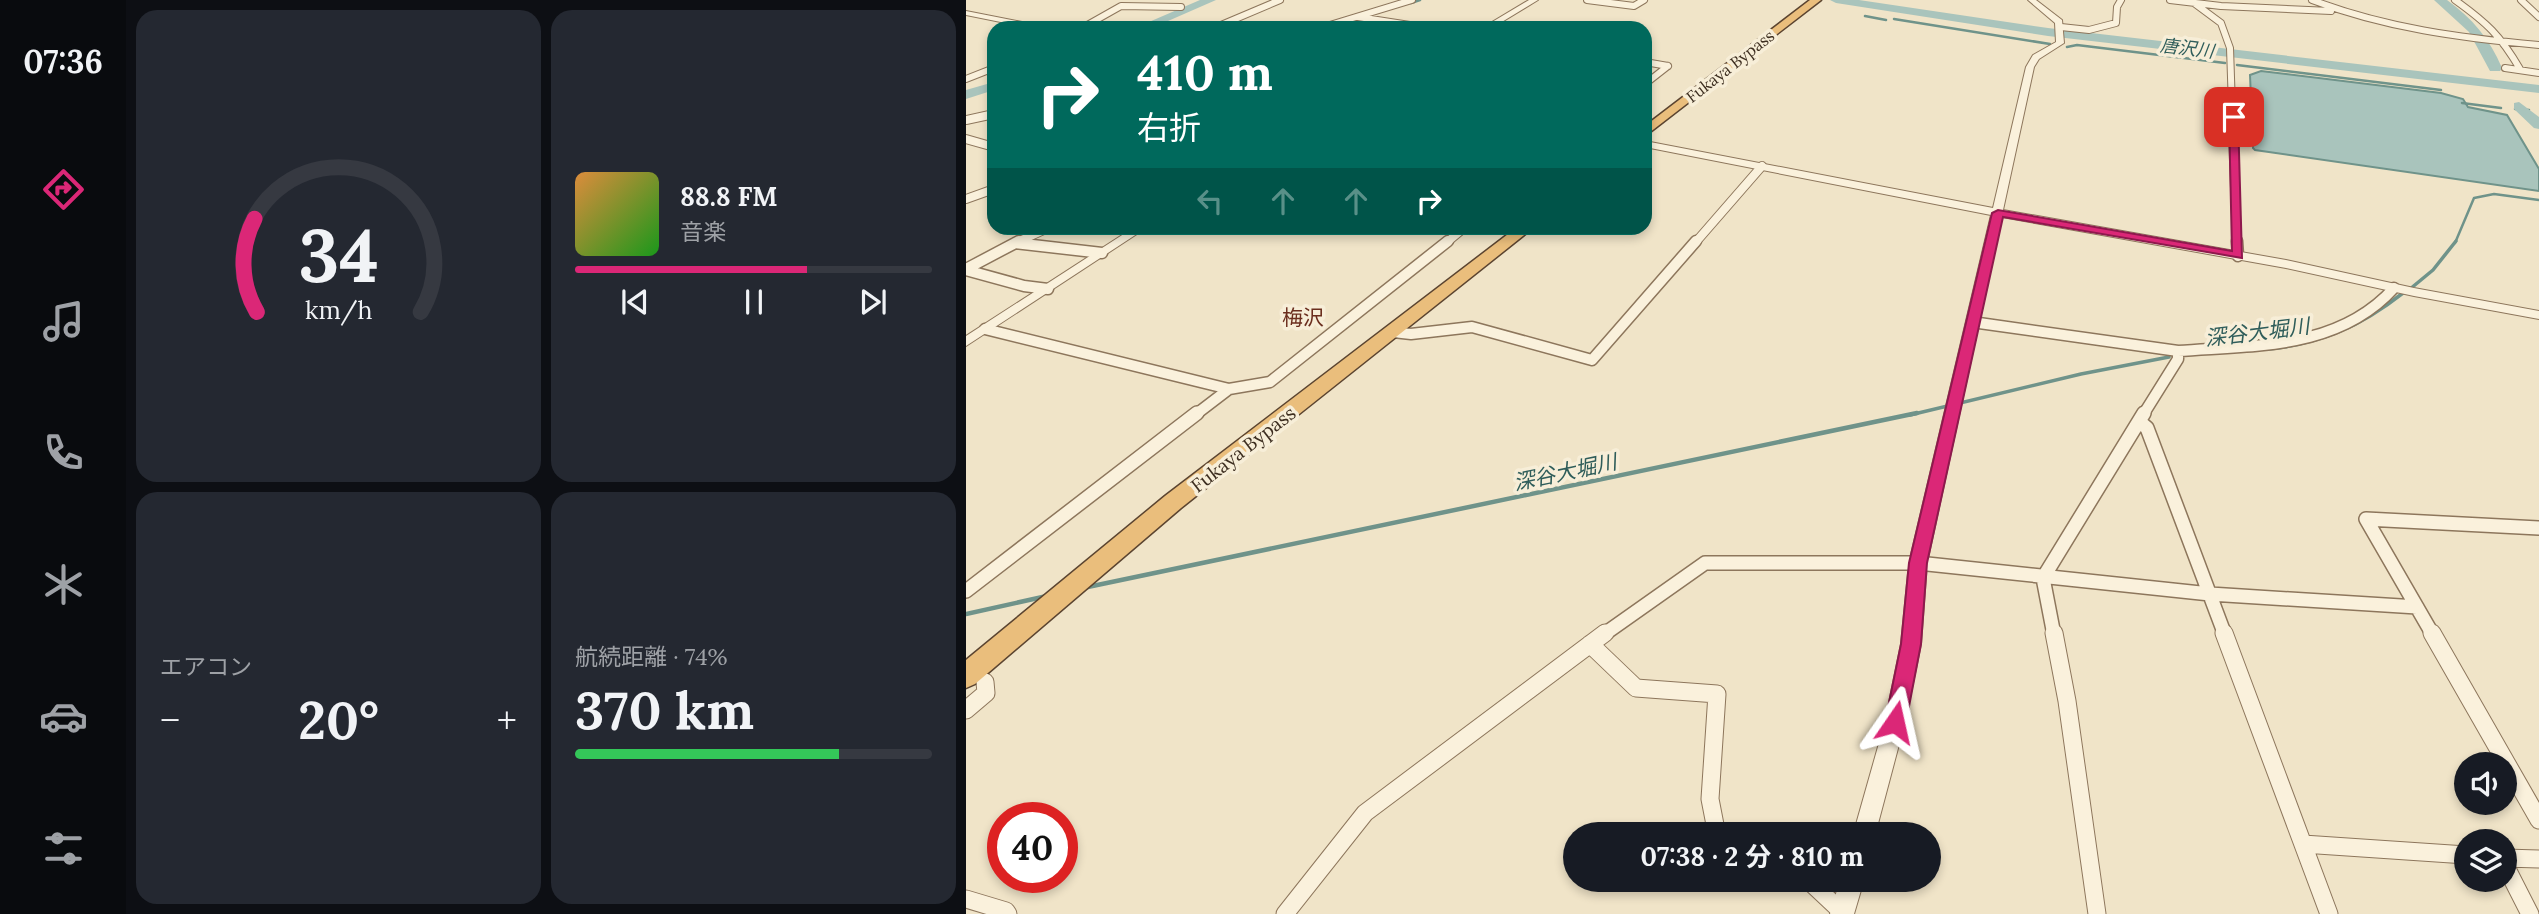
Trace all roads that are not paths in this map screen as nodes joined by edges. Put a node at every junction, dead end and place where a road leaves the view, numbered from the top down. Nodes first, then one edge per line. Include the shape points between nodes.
1 (1280, 0) edge
2 (1412, 0) edge
3 (1534, 0) edge
4 (1587, 0) edge
5 (1644, 0) edge
6 (2032, 0) edge
7 (2121, 0) edge
8 (2170, 0) edge
9 (2270, 0) edge
10 (2312, 0) edge
11 (2455, 0) edge
12 (2522, 0) edge
13 (1814, 1) edge
14 (2191, 1) edge
15 (2539, 2) edge
16 (1181, 7) dead end
17 (2270, 8) junction
18 (2339, 12) junction
19 (966, 13) edge
20 (1354, 16) junction
21 (2539, 17) edge
22 (1007, 21) edge
23 (1094, 21) edge
24 (1230, 21) edge
25 (1340, 21) edge
26 (1385, 21) edge
27 (1498, 21) edge
28 (2061, 31) junction
29 (2501, 41) junction
30 (2539, 45) edge
31 (1652, 63) edge
32 (2505, 68) dead end
33 (2520, 69) junction
34 (987, 71) edge
35 (2539, 73) edge
36 (966, 79) edge
37 (1652, 79) edge
38 (987, 116) edge
39 (966, 120) edge
40 (1652, 127) edge
41 (966, 139) edge
42 (987, 145) edge
43 (1652, 145) edge
44 (1762, 166) junction
45 (987, 191) edge
46 (966, 200) edge
47 (1998, 213) junction
48 (1032, 235) edge
49 (1129, 235) edge
50 (1455, 235) edge
51 (1508, 235) edge
52 (1014, 243) junction
53 (1101, 253) junction
54 (2238, 256) junction
55 (966, 269) edge
56 (2394, 288) junction
57 (1048, 289) junction
58 (2539, 315) edge
59 (1972, 322) junction
60 (985, 330) junction
61 (1393, 332) junction
62 (966, 342) edge
63 (2178, 351) junction
64 (1229, 389) junction
65 (2141, 423) junction
66 (2539, 528) edge
67 (1918, 563) junction
68 (2043, 578) junction
69 (966, 591) edge
70 (2210, 594) junction
71 (2417, 607) junction
72 (1590, 644) junction
73 (976, 679) edge
74 (966, 710) edge
75 (2539, 820) edge
76 (1714, 822) edge
77 (1868, 822) edge
78 (2303, 844) junction
79 (2454, 854) edge
80 (2539, 859) edge
81 (2517, 860) edge
82 (2517, 888) edge
83 (1820, 892) edge
84 (1848, 892) edge
85 (966, 899) edge
86 (1008, 914) edge
87 (1285, 914) edge
88 (1842, 914) edge
89 (2097, 914) edge
90 (2329, 914) edge
91 (2530, 914) edge

1 - 24 street
2 - 20 street
3 - 27 street
4 - 5 street via 1634,6
6 - 28 street via 2057,20
7 - 28 street via 2116,23
8 - 14 street
9 - 17 street
10 - 18 street
11 - 29 street via 2482,19
12 - 15 street
12 - 21 street
13 - 40 highway, Fukaya Bypass
14 - 17 street
14 - 54 street via 2221,23 2230,48
16 - 23 street via 1121,6
17 - 18 street
18 - 29 street via 2449,36
19 - 22 street
20 - 25 street
20 - 26 street
28 - 47 street via 2056,47 2032,60
29 - 30 street
29 - 33 street
31 - 37 street via 1668,66
32 - 33 street
33 - 35 street
34 - 36 street
38 - 39 street
41 - 42 street
43 - 44 street
44 - 47 street
44 - 61 street via 1592,360 1472,327
45 - 46 street
47 - 54 street
47 - 59 street
48 - 52 street
49 - 53 street
50 - 64 street via 1269,382
51 - 61 highway, Fukaya Bypass
52 - 53 street
52 - 55 street
53 - 57 street
54 - 56 street
55 - 57 street
56 - 58 street
56 - 63 street via 2355,318 2303,341
57 - 60 street
59 - 63 street
59 - 67 street
60 - 62 street
60 - 64 street
61 - 73 highway, Fukaya Bypass via 1173,502
63 - 65 street via 2178,359
64 - 69 street
65 - 68 street
65 - 70 street via 2147,428
66 - 71 street via 2366,519
67 - 68 street
67 - 72 street via 1705,562
67 - 77 street via 1911,644
68 - 70 street
68 - 89 street via 2067,701
70 - 71 street
70 - 78 street
71 - 75 street
72 - 76 street via 1636,688 1717,694 1710,799
72 - 87 street via 1365,813
73 - 74 street via 986,693
78 - 79 street
78 - 90 street
80 - 81 street
82 - 91 street
83 - 88 street
84 - 88 street
85 - 86 street

